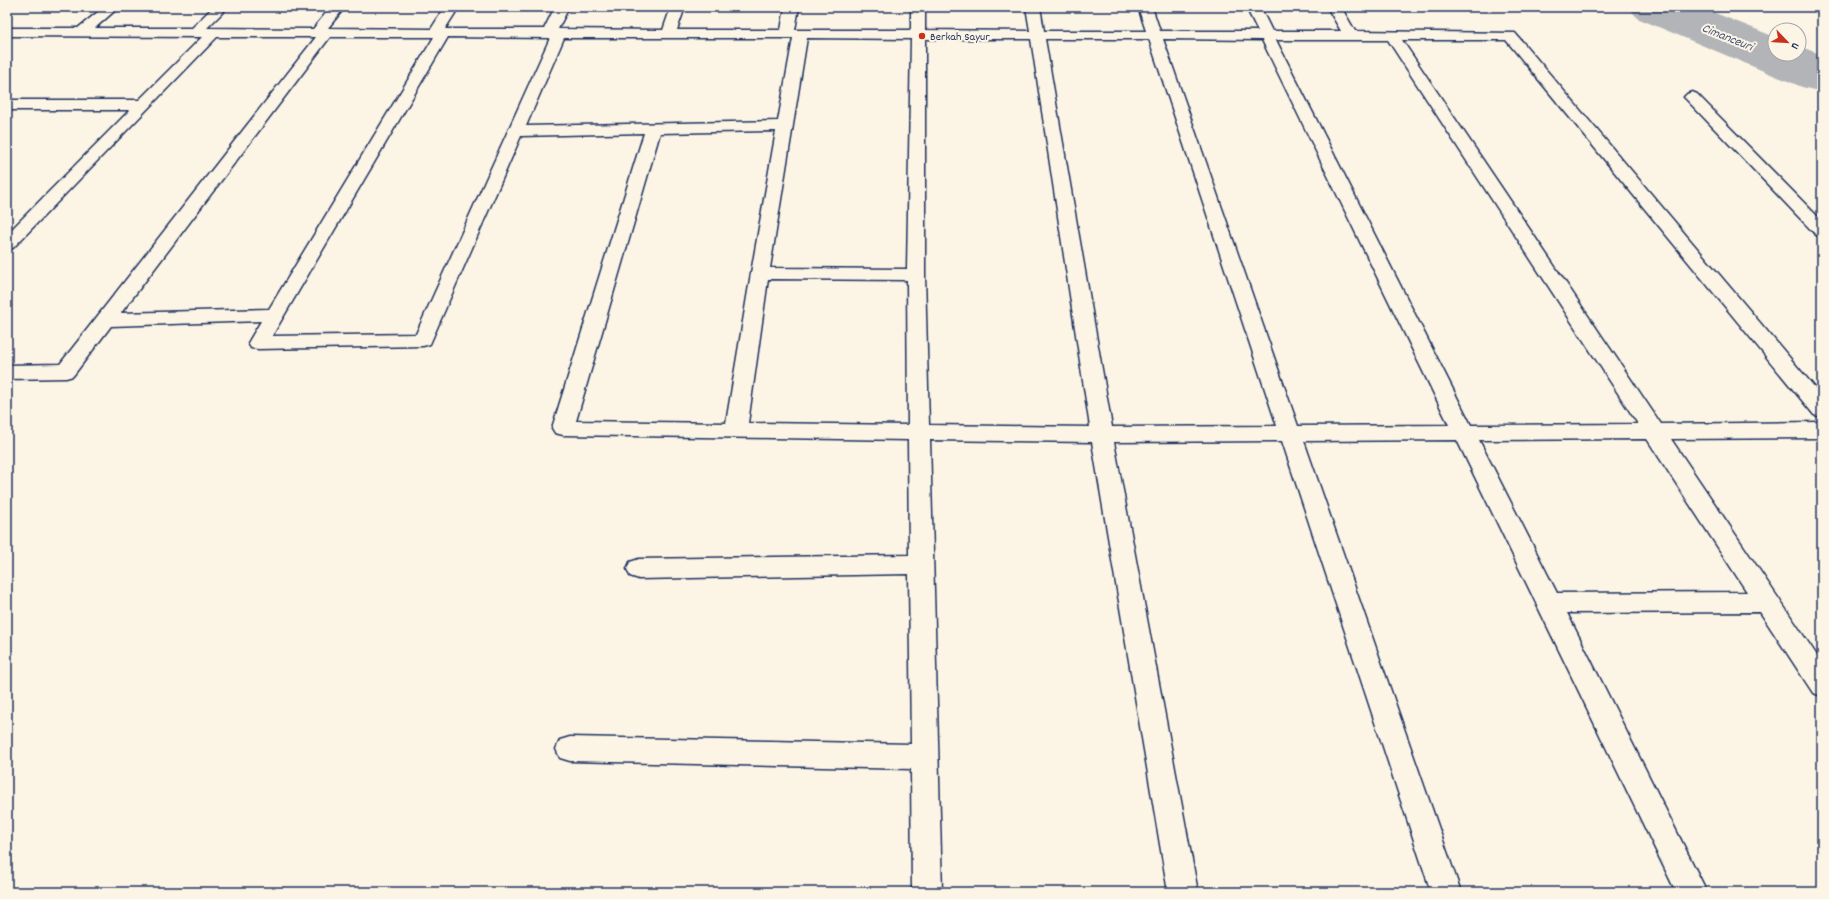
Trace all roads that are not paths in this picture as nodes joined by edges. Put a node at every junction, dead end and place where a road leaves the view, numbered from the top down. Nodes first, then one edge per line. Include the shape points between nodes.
1 (112, 7) edge
2 (221, 7) edge
3 (338, 7) edge
4 (452, 7) edge
5 (562, 7) edge
6 (678, 7) edge
7 (792, 7) edge
8 (918, 7) edge
9 (1033, 7) edge
10 (1145, 7) edge
11 (1253, 7) edge
12 (1334, 7) edge
13 (7, 32) edge
14 (82, 32) junction
15 (196, 32) junction
16 (214, 32) junction
17 (322, 32) junction
18 (439, 33) junction
19 (554, 33) junction
20 (669, 33) junction
21 (794, 34) junction
22 (919, 34) junction
23 (1037, 34) junction
24 (1155, 34) junction
25 (1266, 35) junction
26 (1350, 35) junction
27 (1392, 35) junction
28 (1692, 97) dead end
29 (7, 105) edge
30 (143, 105) junction
31 (784, 126) junction
32 (653, 129) junction
33 (516, 131) junction
34 (1819, 226) edge
35 (7, 244) edge
36 (760, 272) junction
37 (916, 274) junction
38 (274, 315) junction
39 (106, 320) junction
40 (7, 372) edge
41 (1822, 410) edge
42 (736, 430) junction
43 (1822, 430) edge
44 (1654, 431) junction
45 (919, 432) junction
46 (1464, 432) junction
47 (1289, 434) junction
48 (1102, 435) junction
49 (920, 564) junction
50 (639, 569) dead end
51 (1767, 602) junction
52 (1549, 603) junction
53 (1822, 685) edge
54 (570, 749) dead end
55 (924, 757) junction
56 (927, 892) edge
57 (1183, 892) edge
58 (1446, 892) edge
59 (1692, 892) edge

1 - 14 street
2 - 15 street
3 - 17 street
4 - 18 street
5 - 19 street
6 - 20 street
7 - 21 street
8 - 22 street
9 - 23 street
10 - 24 street
11 - 25 street
12 - 26 street
13 - 14 street
14 - 15 street
15 - 16 street
16 - 17 street
16 - 30 street
17 - 18 street
17 - 39 street
18 - 19 street
18 - 38 street
19 - 20 street
19 - 33 street
20 - 21 street
21 - 22 street
21 - 31 street
22 - 23 street
22 - 37 street
23 - 24 street
23 - 48 street
24 - 25 street
24 - 47 street
25 - 26 street
25 - 46 street
26 - 27 street
27 - 41 street via 1510,36
27 - 44 street
28 - 34 street
29 - 30 street
30 - 35 street
31 - 32 street
31 - 36 street
32 - 33 street
32 - 42 street via 563,428
33 - 38 street via 423,340 258,343
36 - 37 street
36 - 42 street
37 - 45 street
38 - 39 street
39 - 40 street via 66,371
42 - 45 street
43 - 44 street
44 - 46 street
44 - 51 street
45 - 48 street
45 - 49 street
46 - 47 street
46 - 52 street
47 - 48 street
47 - 58 street
48 - 57 street
49 - 50 street
49 - 55 street
51 - 52 street
51 - 53 street
52 - 59 street
54 - 55 street
55 - 56 street

